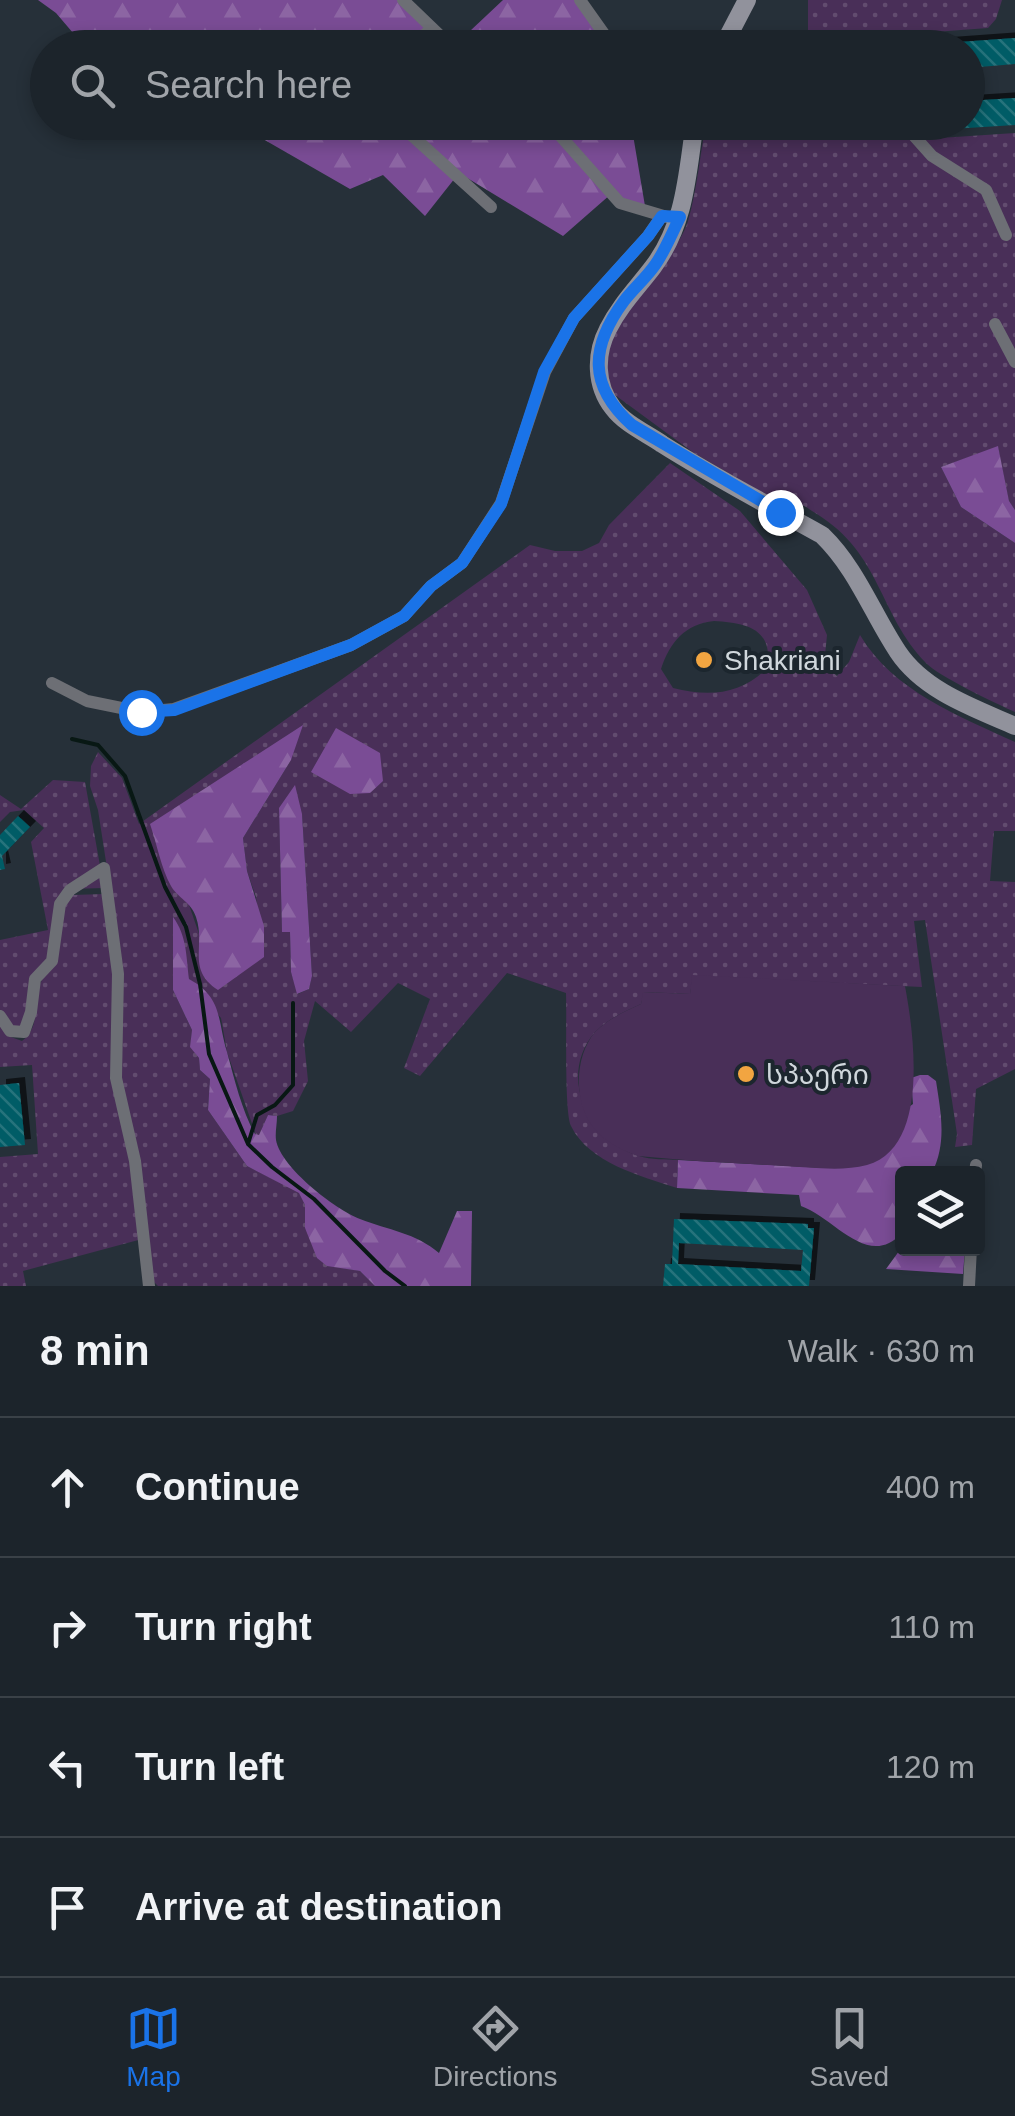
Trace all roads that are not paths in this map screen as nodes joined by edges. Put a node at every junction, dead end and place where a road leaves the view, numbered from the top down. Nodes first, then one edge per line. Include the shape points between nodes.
1 (403, 0) edge
2 (580, 0) edge
3 (747, 0) edge
4 (430, 28) joint
5 (432, 30) edge
6 (601, 30) edge
7 (731, 30) edge
8 (417, 140) edge
9 (564, 140) edge
10 (690, 140) edge
11 (916, 140) edge
12 (490, 207) dead end
13 (671, 217) junction
14 (1006, 234) dead end
15 (994, 324) dead end
16 (1015, 362) edge
17 (52, 683) dead end
18 (1015, 726) edge
19 (0, 1016) edge
20 (971, 1256) edge
21 (148, 1286) edge
22 (969, 1286) edge

1 - 4 street
2 - 6 street
3 - 7 street
4 - 5 street
8 - 12 street
9 - 13 street via 620,203
10 - 13 street
11 - 14 street via 986,190
13 - 17 street via 574,318 544,372 501,504 462,563 404,616 351,645 174,710 141,712 87,701
13 - 18 street via 654,266 605,333 597,368 612,408 678,454 822,535 864,588 912,668 949,696
15 - 16 street
19 - 21 street via 10,1032 24,1032 35,979 52,961 60,904 104,868 118,974 116,1078 135,1161
20 - 22 street

